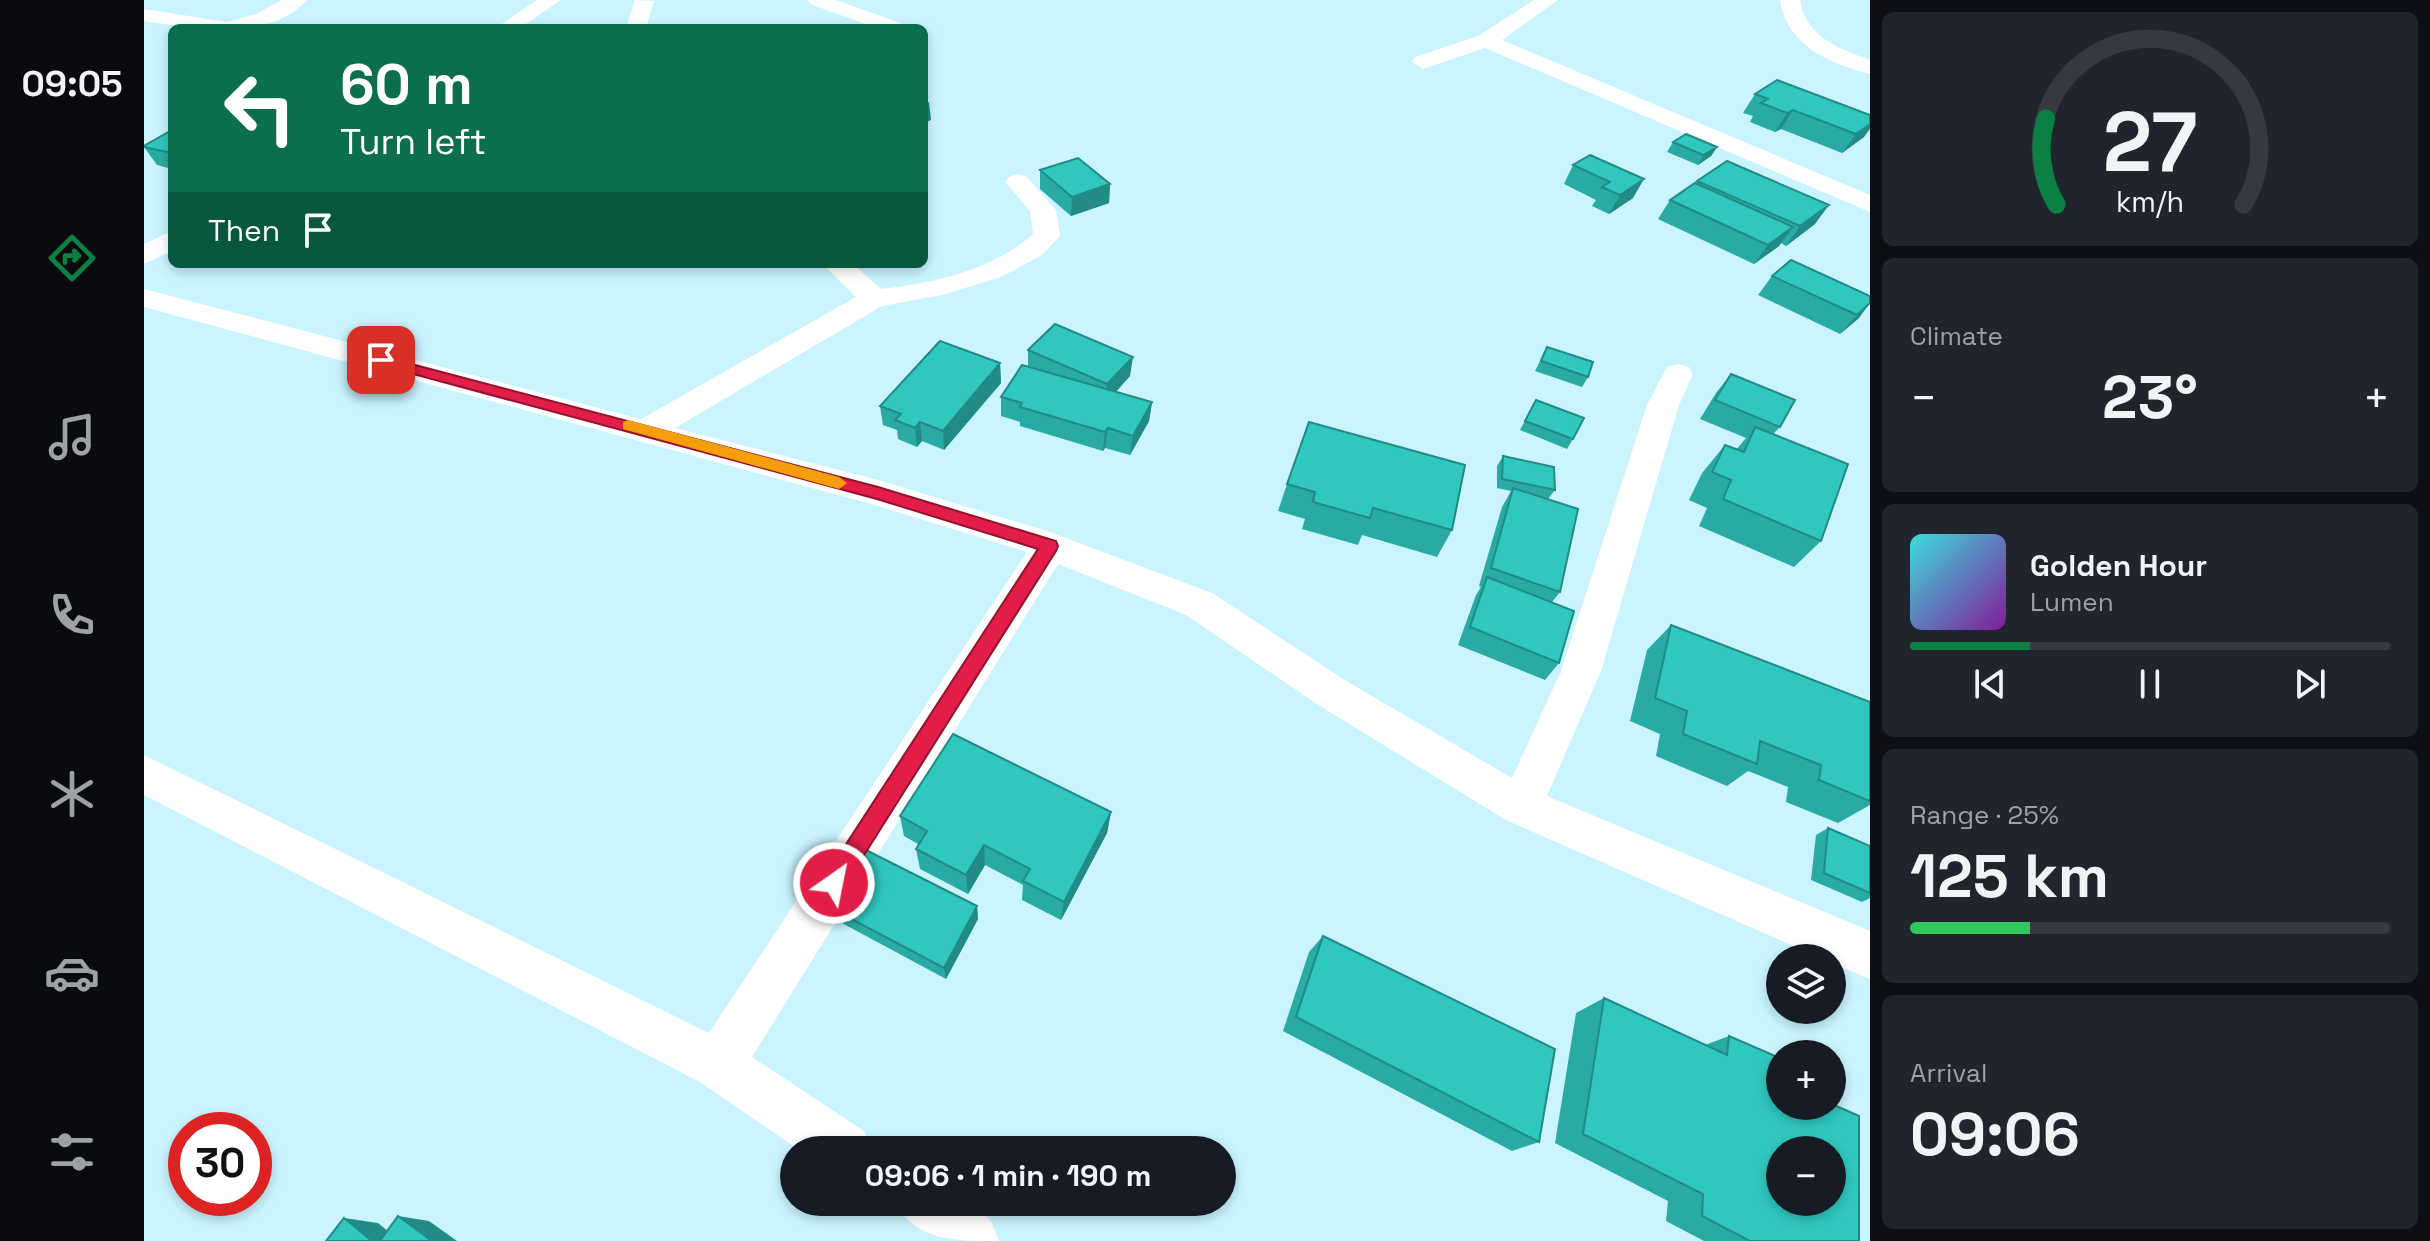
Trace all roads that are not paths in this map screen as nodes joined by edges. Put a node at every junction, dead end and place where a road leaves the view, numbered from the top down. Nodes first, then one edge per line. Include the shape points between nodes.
1 (297, 0) edge
2 (551, 0) edge
3 (643, 0) edge
4 (817, 0) edge
5 (1548, 0) edge
6 (1790, 0) edge
7 (144, 15) edge
8 (202, 24) edge
9 (245, 24) edge
10 (512, 24) edge
11 (637, 24) edge
12 (885, 24) edge
13 (1486, 41) junction
14 (1423, 62) dead end
15 (1870, 67) edge
16 (1018, 182) dead end
17 (1870, 204) edge
18 (168, 241) edge
19 (144, 256) edge
20 (841, 268) edge
21 (875, 298) junction
22 (145, 299) edge
23 (1678, 374) dead end
24 (646, 430) junction
25 (1050, 546) junction
26 (144, 774) edge
27 (1521, 806) junction
28 (1870, 955) edge
29 (718, 1064) junction
30 (824, 1136) edge
31 (943, 1216) edge
32 (971, 1241) edge

1 - 9 street
2 - 10 street
3 - 11 street
4 - 12 street
5 - 13 street
6 - 15 street via 1790,12 1803,35
7 - 8 street
13 - 14 street
13 - 17 street
16 - 21 street via 1043,210 1047,236 1035,249 908,295
18 - 19 street
20 - 21 street
21 - 24 street
22 - 24 street
23 - 27 street via 1663,405 1581,671
24 - 25 street
25 - 27 street via 1199,604 1334,694
25 - 29 street
26 - 29 street
27 - 28 street
29 - 30 street
31 - 32 street

